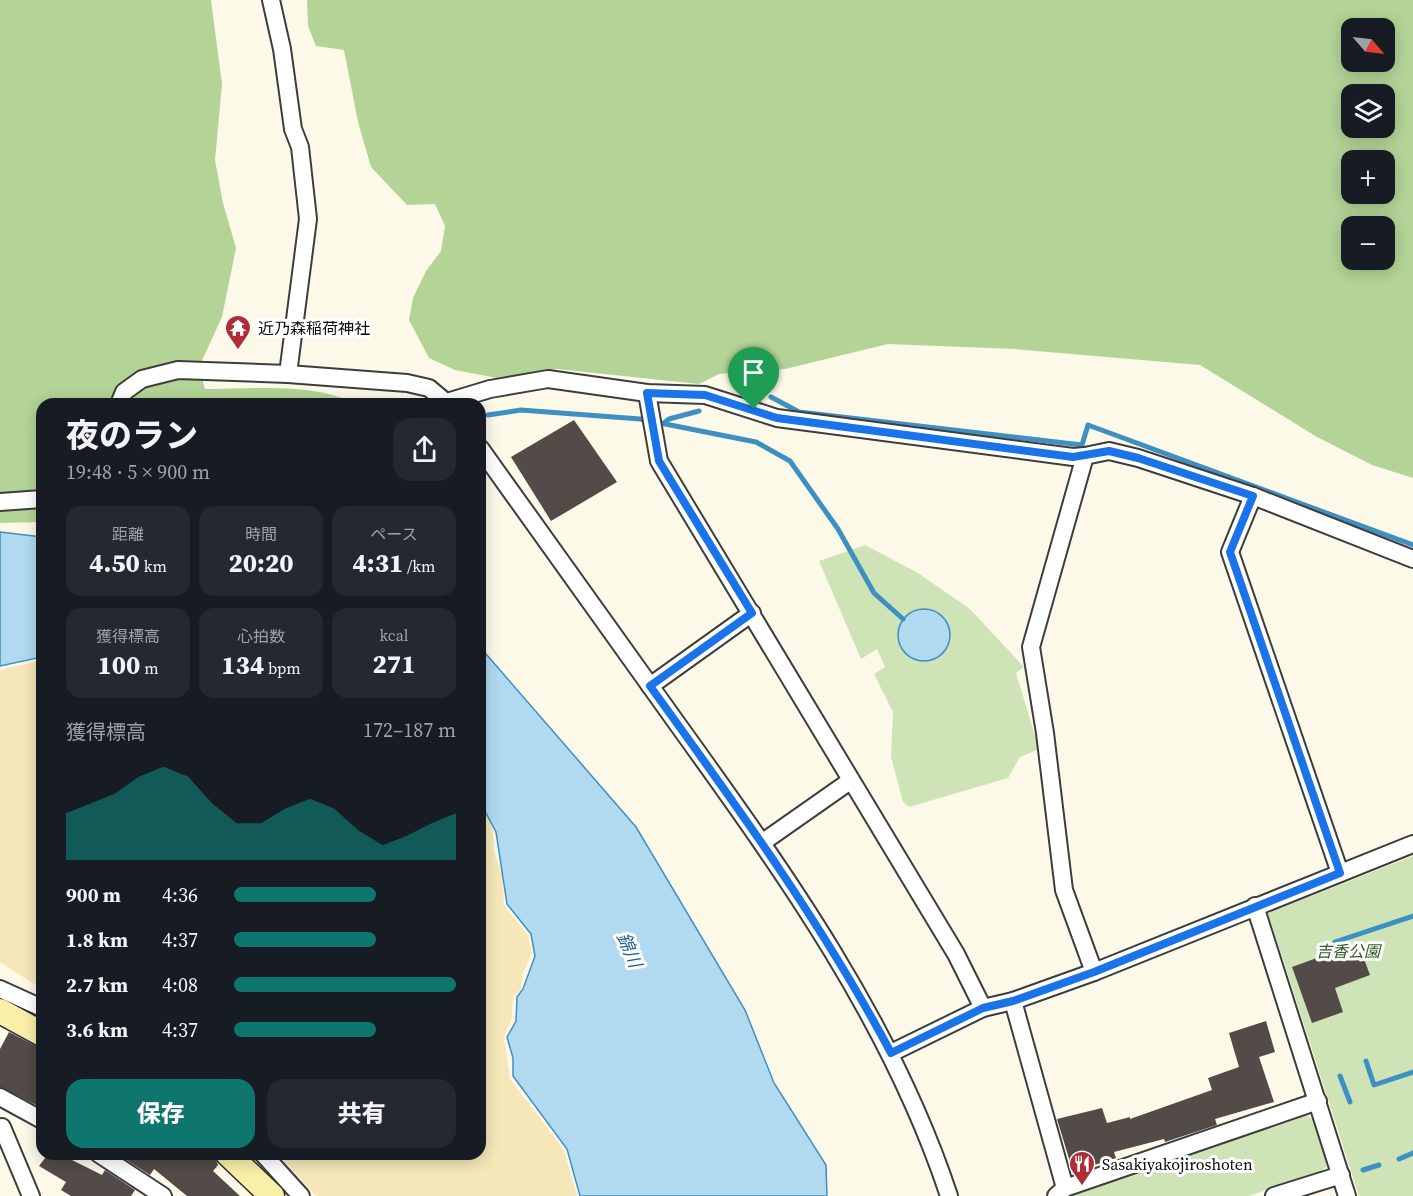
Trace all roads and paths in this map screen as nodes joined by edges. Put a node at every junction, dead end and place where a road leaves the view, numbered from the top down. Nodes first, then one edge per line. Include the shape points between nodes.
1 (271, 0) edge
2 (288, 374) junction
3 (647, 393) junction
4 (122, 398) edge
5 (442, 398) edge
6 (463, 398) edge
7 (486, 456) edge
8 (1085, 456) junction
9 (1253, 496) junction
10 (36, 499) edge
11 (0, 502) edge
12 (1413, 558) edge
13 (752, 613) junction
14 (650, 686) junction
15 (850, 781) junction
16 (763, 842) junction
17 (1413, 844) edge
18 (1340, 873) junction
19 (1255, 906) junction
20 (1094, 972) junction
21 (0, 989) edge
22 (1013, 1001) junction
23 (36, 1005) edge
24 (983, 1008) junction
25 (0, 1011) edge
26 (36, 1031) edge
27 (891, 1053) junction
28 (0, 1097) edge
29 (1318, 1101) junction
30 (36, 1116) edge
31 (36, 1117) edge
32 (1, 1127) edge
33 (108, 1160) edge
34 (234, 1160) edge
35 (268, 1160) edge
36 (1341, 1175) junction
37 (1061, 1192) edge
38 (31, 1196) edge
39 (163, 1196) edge
40 (272, 1196) edge
41 (301, 1196) edge
42 (948, 1196) edge
43 (1274, 1196) edge
44 (1347, 1196) edge

1 - 2 street via 293,129 305,174 308,219
2 - 4 street via 178,370 142,379
2 - 5 street via 407,383 429,388
3 - 6 street via 548,379
3 - 8 street via 705,395 777,418
3 - 13 street via 659,461
7 - 14 street
8 - 9 street via 1109,451
8 - 20 street via 1030,647 1046,734 1064,890
9 - 12 street
9 - 18 street via 1230,552
10 - 11 street
13 - 14 street
13 - 15 street
14 - 16 street
15 - 16 street
15 - 24 street via 956,954
16 - 27 street via 857,990
17 - 18 street
18 - 19 street
19 - 20 street
19 - 29 street
20 - 22 street
21 - 23 street
22 - 24 street
22 - 37 street
24 - 27 street
25 - 26 main road
27 - 42 street
28 - 30 street
29 - 36 street
29 - 37 street
31 - 32 street
32 - 38 street
33 - 39 street
34 - 40 main road
35 - 41 street
36 - 43 street
36 - 44 street

